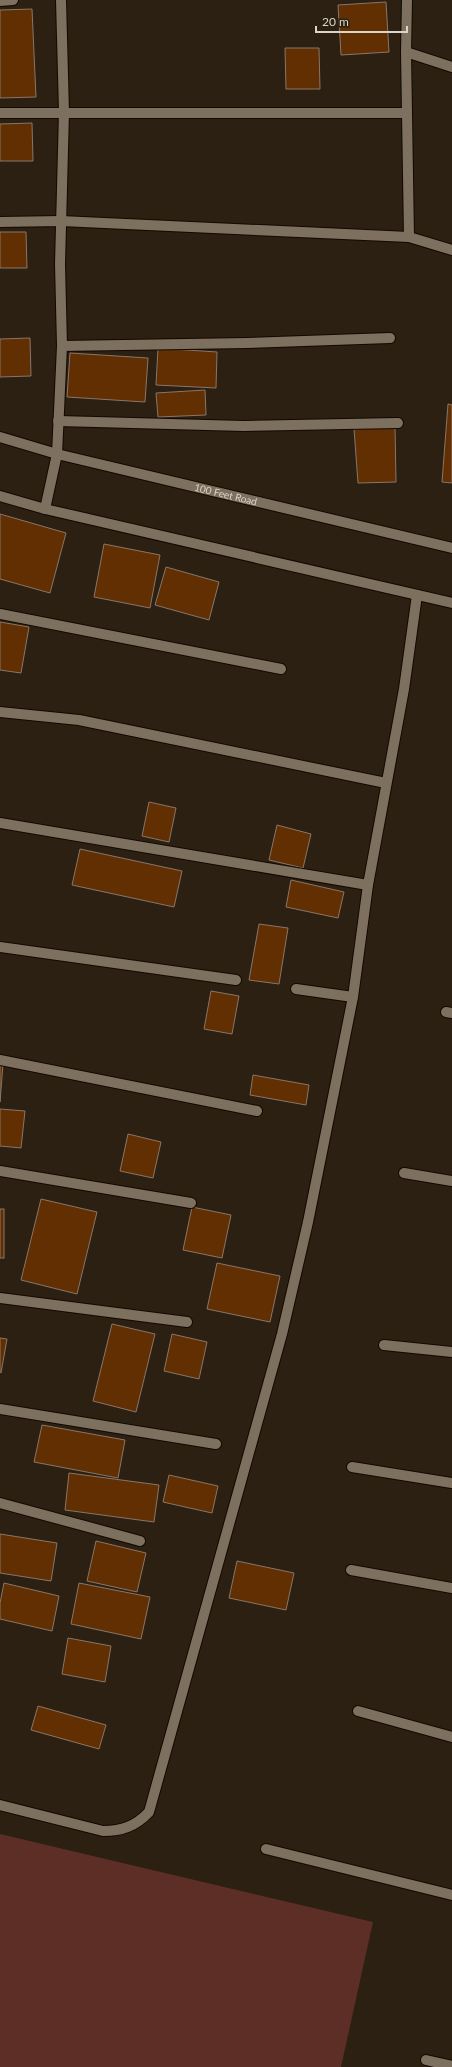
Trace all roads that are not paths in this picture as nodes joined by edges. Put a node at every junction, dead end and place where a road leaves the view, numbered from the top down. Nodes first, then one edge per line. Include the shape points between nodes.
1 (13, 0) edge
2 (61, 0) edge
3 (407, 0) edge
4 (0, 1) edge
5 (406, 52) junction
6 (452, 67) edge
7 (64, 112) junction
8 (0, 113) edge
9 (407, 113) junction
10 (61, 221) junction
11 (0, 222) edge
12 (409, 237) junction
13 (452, 250) edge
14 (390, 338) dead end
15 (62, 346) junction
16 (58, 421) junction
17 (398, 423) dead end
18 (0, 437) edge
19 (57, 454) junction
20 (0, 496) edge
21 (45, 509) junction
22 (452, 548) edge
23 (417, 595) junction
24 (452, 603) edge
25 (0, 614) edge
26 (281, 669) dead end
27 (0, 712) edge
28 (386, 783) junction
29 (0, 823) edge
30 (368, 885) junction
31 (0, 947) edge
32 (236, 980) dead end
33 (296, 989) dead end
34 (353, 996) junction
35 (0, 1060) edge
36 (257, 1111) dead end
37 (0, 1171) edge
38 (404, 1173) dead end
39 (452, 1181) edge
40 (191, 1203) dead end
41 (0, 1298) edge
42 (187, 1322) dead end
43 (384, 1345) dead end
44 (452, 1352) edge
45 (0, 1409) edge
46 (216, 1444) dead end
47 (352, 1467) dead end
48 (452, 1483) edge
49 (0, 1503) edge
50 (140, 1541) dead end
51 (351, 1570) dead end
52 (452, 1588) edge
53 (358, 1711) dead end
54 (452, 1737) edge
55 (0, 1806) edge
56 (266, 1849) dead end
57 (452, 1895) edge
58 (426, 2060) dead end
59 (452, 2066) edge

1 - 4 street
2 - 7 street
3 - 5 street
5 - 6 street
5 - 9 street
7 - 8 street
7 - 9 street
7 - 10 street
9 - 12 street
10 - 11 street
10 - 12 street
10 - 15 street
12 - 13 street
14 - 15 street
15 - 16 street
16 - 17 street via 244,426
16 - 19 street
18 - 19 street, 100 Feet Road
19 - 21 street
19 - 22 street, 100 Feet Road
20 - 21 street
21 - 23 street
23 - 24 street
23 - 28 street via 404,689
25 - 26 street
27 - 28 street via 79,720
28 - 30 street
29 - 30 street
30 - 34 street
31 - 32 street
33 - 34 street
34 - 55 street via 308,1222 282,1334 150,1812 143,1819 120,1831 104,1832
35 - 36 street
37 - 40 street
38 - 39 street
41 - 42 street
43 - 44 street
45 - 46 street
47 - 48 street
49 - 50 street
51 - 52 street
53 - 54 street
56 - 57 street
58 - 59 street

